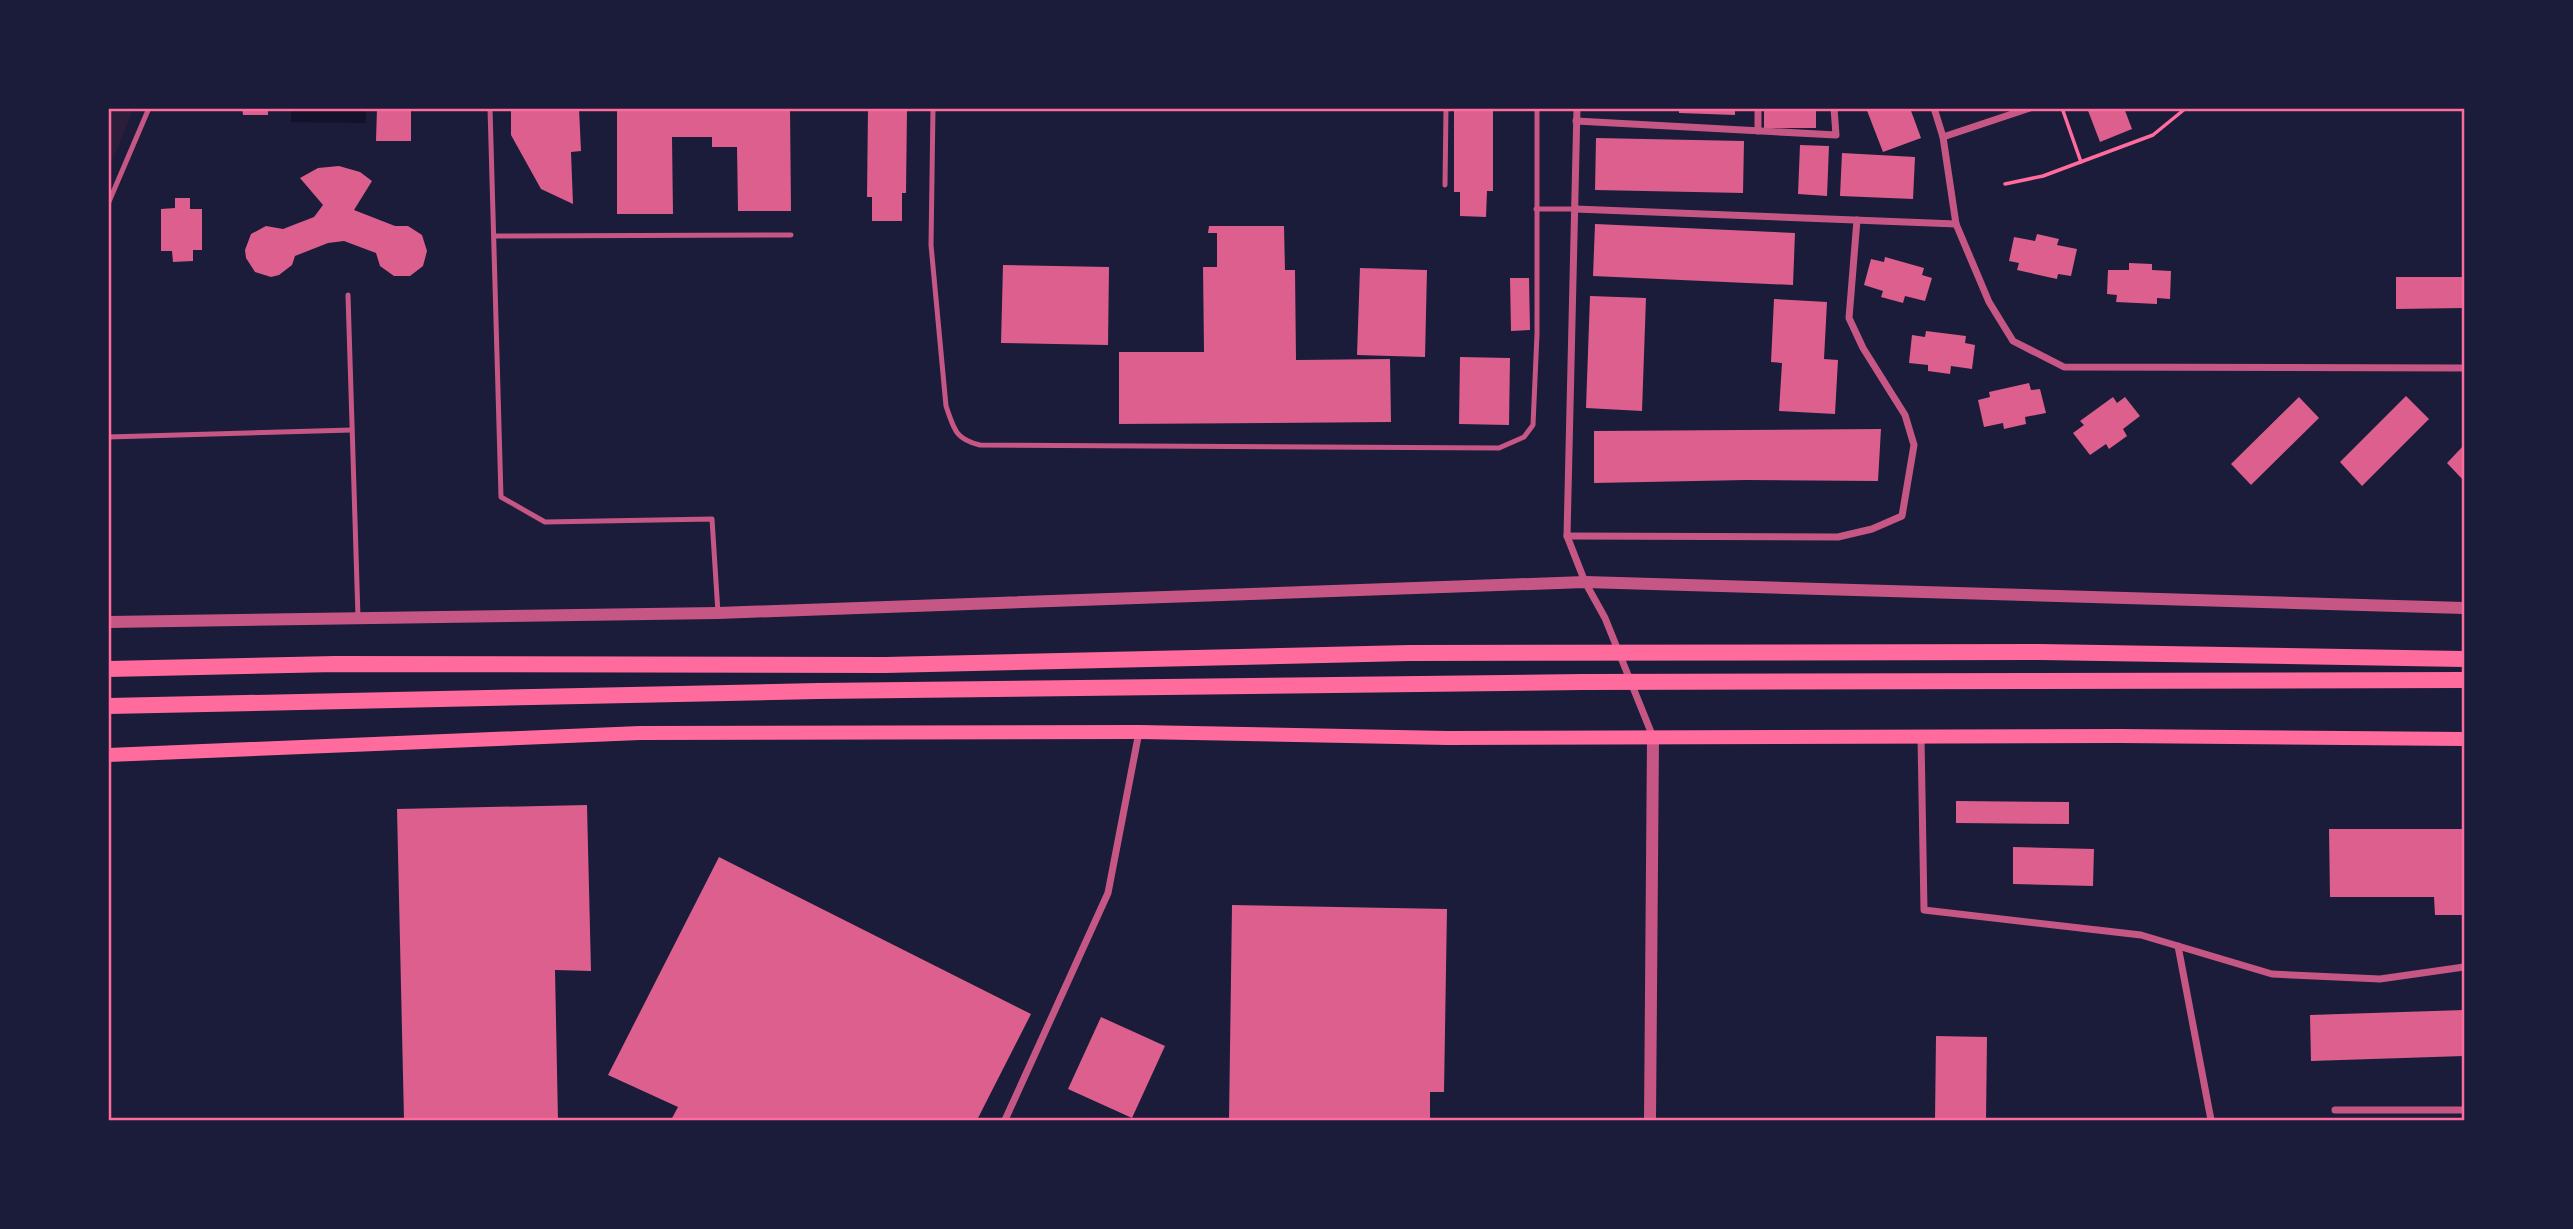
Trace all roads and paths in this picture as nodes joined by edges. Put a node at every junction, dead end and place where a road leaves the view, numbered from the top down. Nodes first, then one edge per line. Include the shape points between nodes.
1 (149, 108) edge
2 (490, 108) edge
3 (933, 108) edge
4 (1446, 108) edge
5 (1536, 108) edge
6 (1577, 108) edge
7 (1758, 108) edge
8 (1834, 108) edge
9 (1934, 108) edge
10 (2030, 108) edge
11 (2062, 108) edge
12 (2186, 108) edge
13 (1576, 121) junction
14 (1758, 131) junction
15 (1943, 137) junction
16 (2081, 162) junction
17 (2005, 184) dead end
18 (1445, 185) dead end
19 (108, 204) edge
20 (1536, 209) junction
21 (1575, 209) junction
22 (1857, 220) junction
23 (1956, 224) junction
24 (791, 235) dead end
25 (494, 236) junction
26 (348, 295) dead end
27 (2465, 368) edge
28 (352, 430) junction
29 (108, 437) edge
30 (1567, 536) junction
31 (1585, 582) junction
32 (2465, 608) edge
33 (718, 613) junction
34 (358, 617) junction
35 (108, 622) edge
36 (2465, 648) edge
37 (2265, 656) junction
38 (2465, 659) edge
39 (108, 669) edge
40 (2465, 680) edge
41 (2274, 682) junction
42 (2465, 691) edge
43 (108, 706) edge
44 (1139, 732) junction
45 (1922, 737) junction
46 (1653, 738) junction
47 (2465, 739) edge
48 (108, 755) edge
49 (2178, 946) junction
50 (2465, 967) edge
51 (2335, 1110) dead end
52 (2465, 1111) edge
53 (1005, 1121) edge
54 (1650, 1121) edge
55 (2211, 1121) edge

1 - 19 lane
2 - 25 lane
3 - 20 lane via 931,245 946,406 955,432 980,445 1499,448 1512,444 1533,425
4 - 18 lane
5 - 20 lane
6 - 13 street
7 - 14 street
8 - 14 street via 1836,135
9 - 15 street
10 - 15 street
11 - 16 path
12 - 16 path via 2153,135
13 - 14 street
13 - 21 street
15 - 23 street
16 - 17 path
20 - 21 lane
21 - 22 street
21 - 30 street
22 - 23 street
22 - 30 street via 1849,318 1905,415 1914,445 1902,516 1838,537
23 - 27 street via 1989,302 2013,341 2064,367
24 - 25 lane
25 - 33 lane via 501,497 545,522 712,519
26 - 28 lane
28 - 29 lane
28 - 34 lane
30 - 31 street
31 - 32 street
31 - 33 street
31 - 46 street via 1605,618
33 - 34 street
34 - 35 street
36 - 37 main road
37 - 38 main road
37 - 39 main road via 1395,653 885,666 335,664
40 - 41 main road
41 - 42 main road
41 - 43 main road via 1582,682
44 - 46 main road
44 - 48 main road via 640,733
44 - 53 street via 1108,893
45 - 46 main road
45 - 47 main road
45 - 49 street via 1924,910 2141,935
46 - 54 street
49 - 50 street via 2272,974 2380,979
49 - 55 street
51 - 52 street

